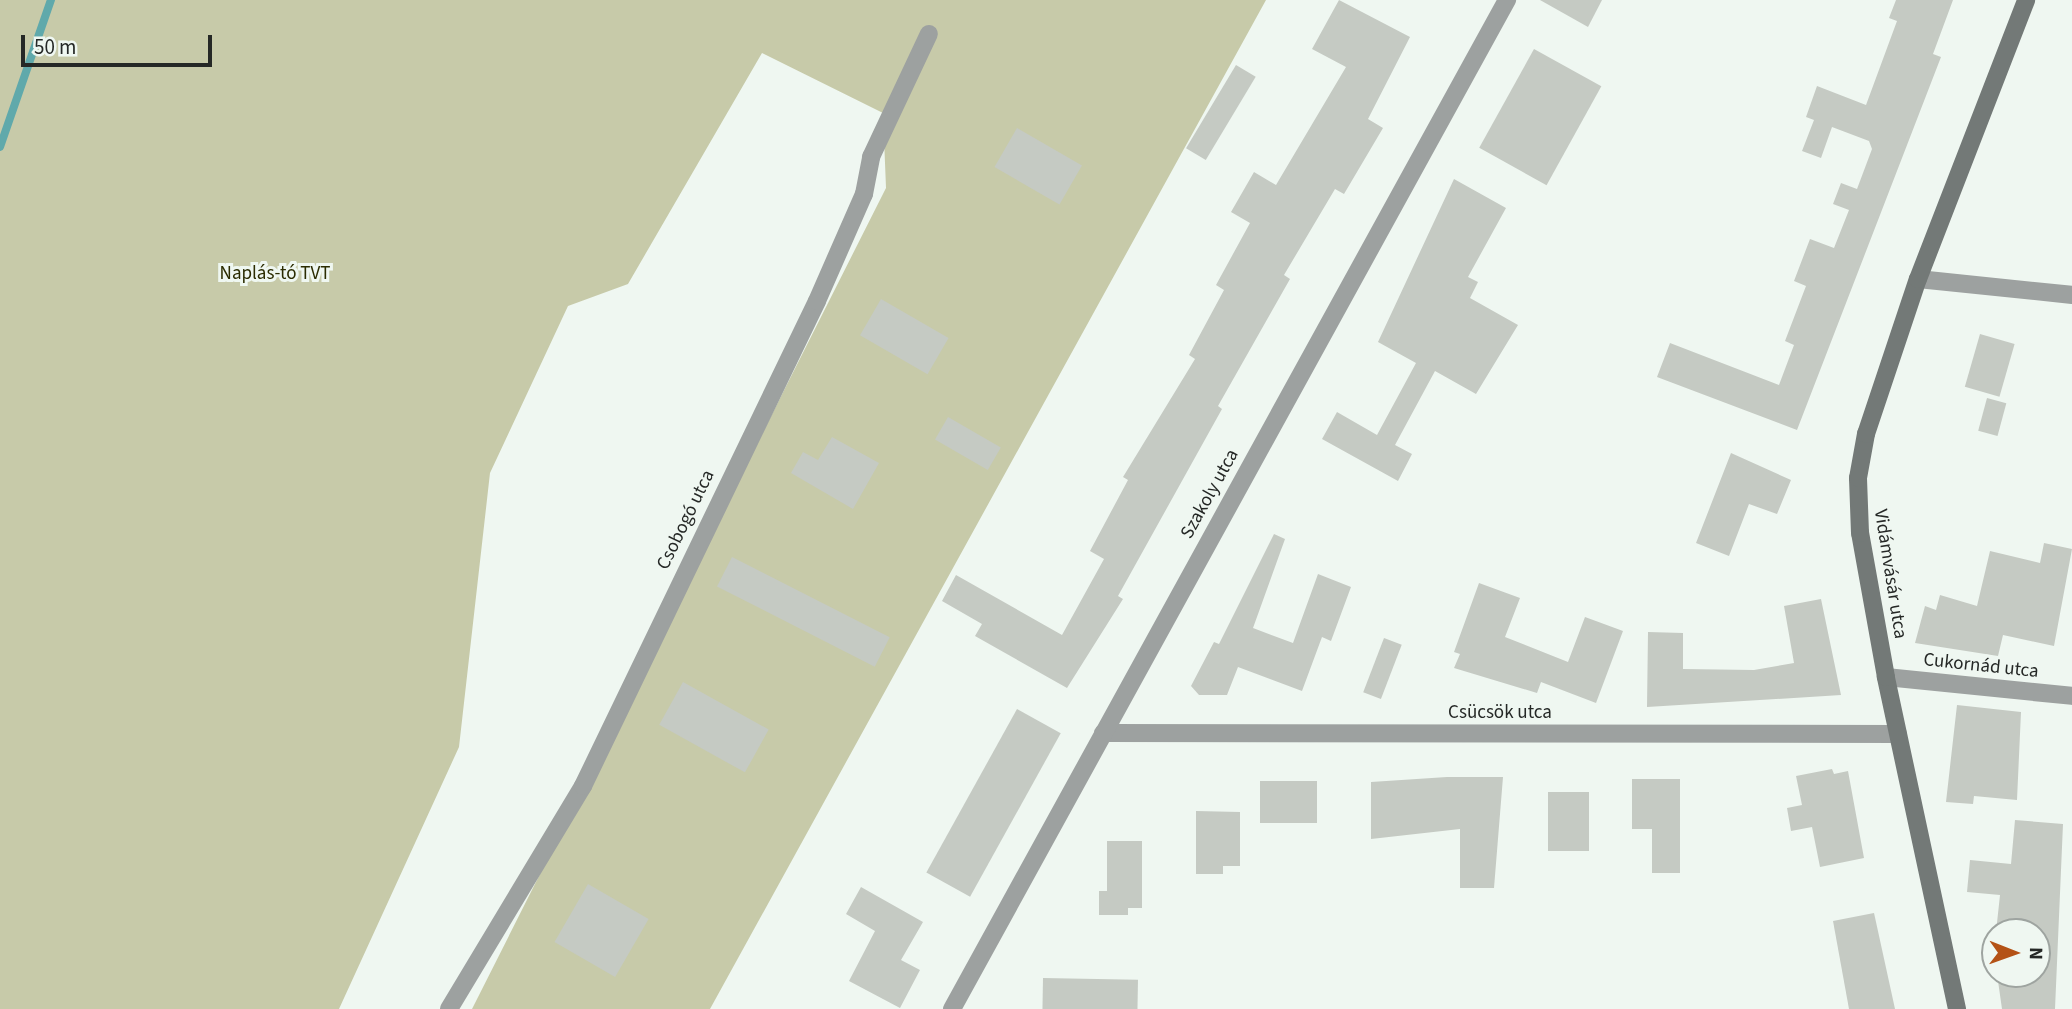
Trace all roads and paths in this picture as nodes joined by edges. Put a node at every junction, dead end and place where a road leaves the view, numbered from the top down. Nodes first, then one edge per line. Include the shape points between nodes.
1 (1507, 0) edge
2 (2026, 0) edge
3 (929, 34) dead end
4 (1918, 279) junction
5 (2072, 295) edge
6 (1886, 677) junction
7 (2072, 696) edge
8 (1102, 733) junction
9 (1898, 734) junction
10 (449, 1009) edge
11 (952, 1009) edge
12 (1957, 1009) edge

1 - 8 street, Szakoly utca
2 - 4 main road, Vidámvásár utca
3 - 10 street, Csobogó utca via 871,157 864,194 817,301 583,786
4 - 5 street
4 - 6 main road, Vidámvásár utca via 1870,422 1858,478 1860,533
6 - 7 street, Cukornád utca
6 - 9 main road, Vidámvásár utca
8 - 9 street, Csücsök utca
8 - 11 street, Szakoly utca
9 - 12 main road, Vidámvásár utca

